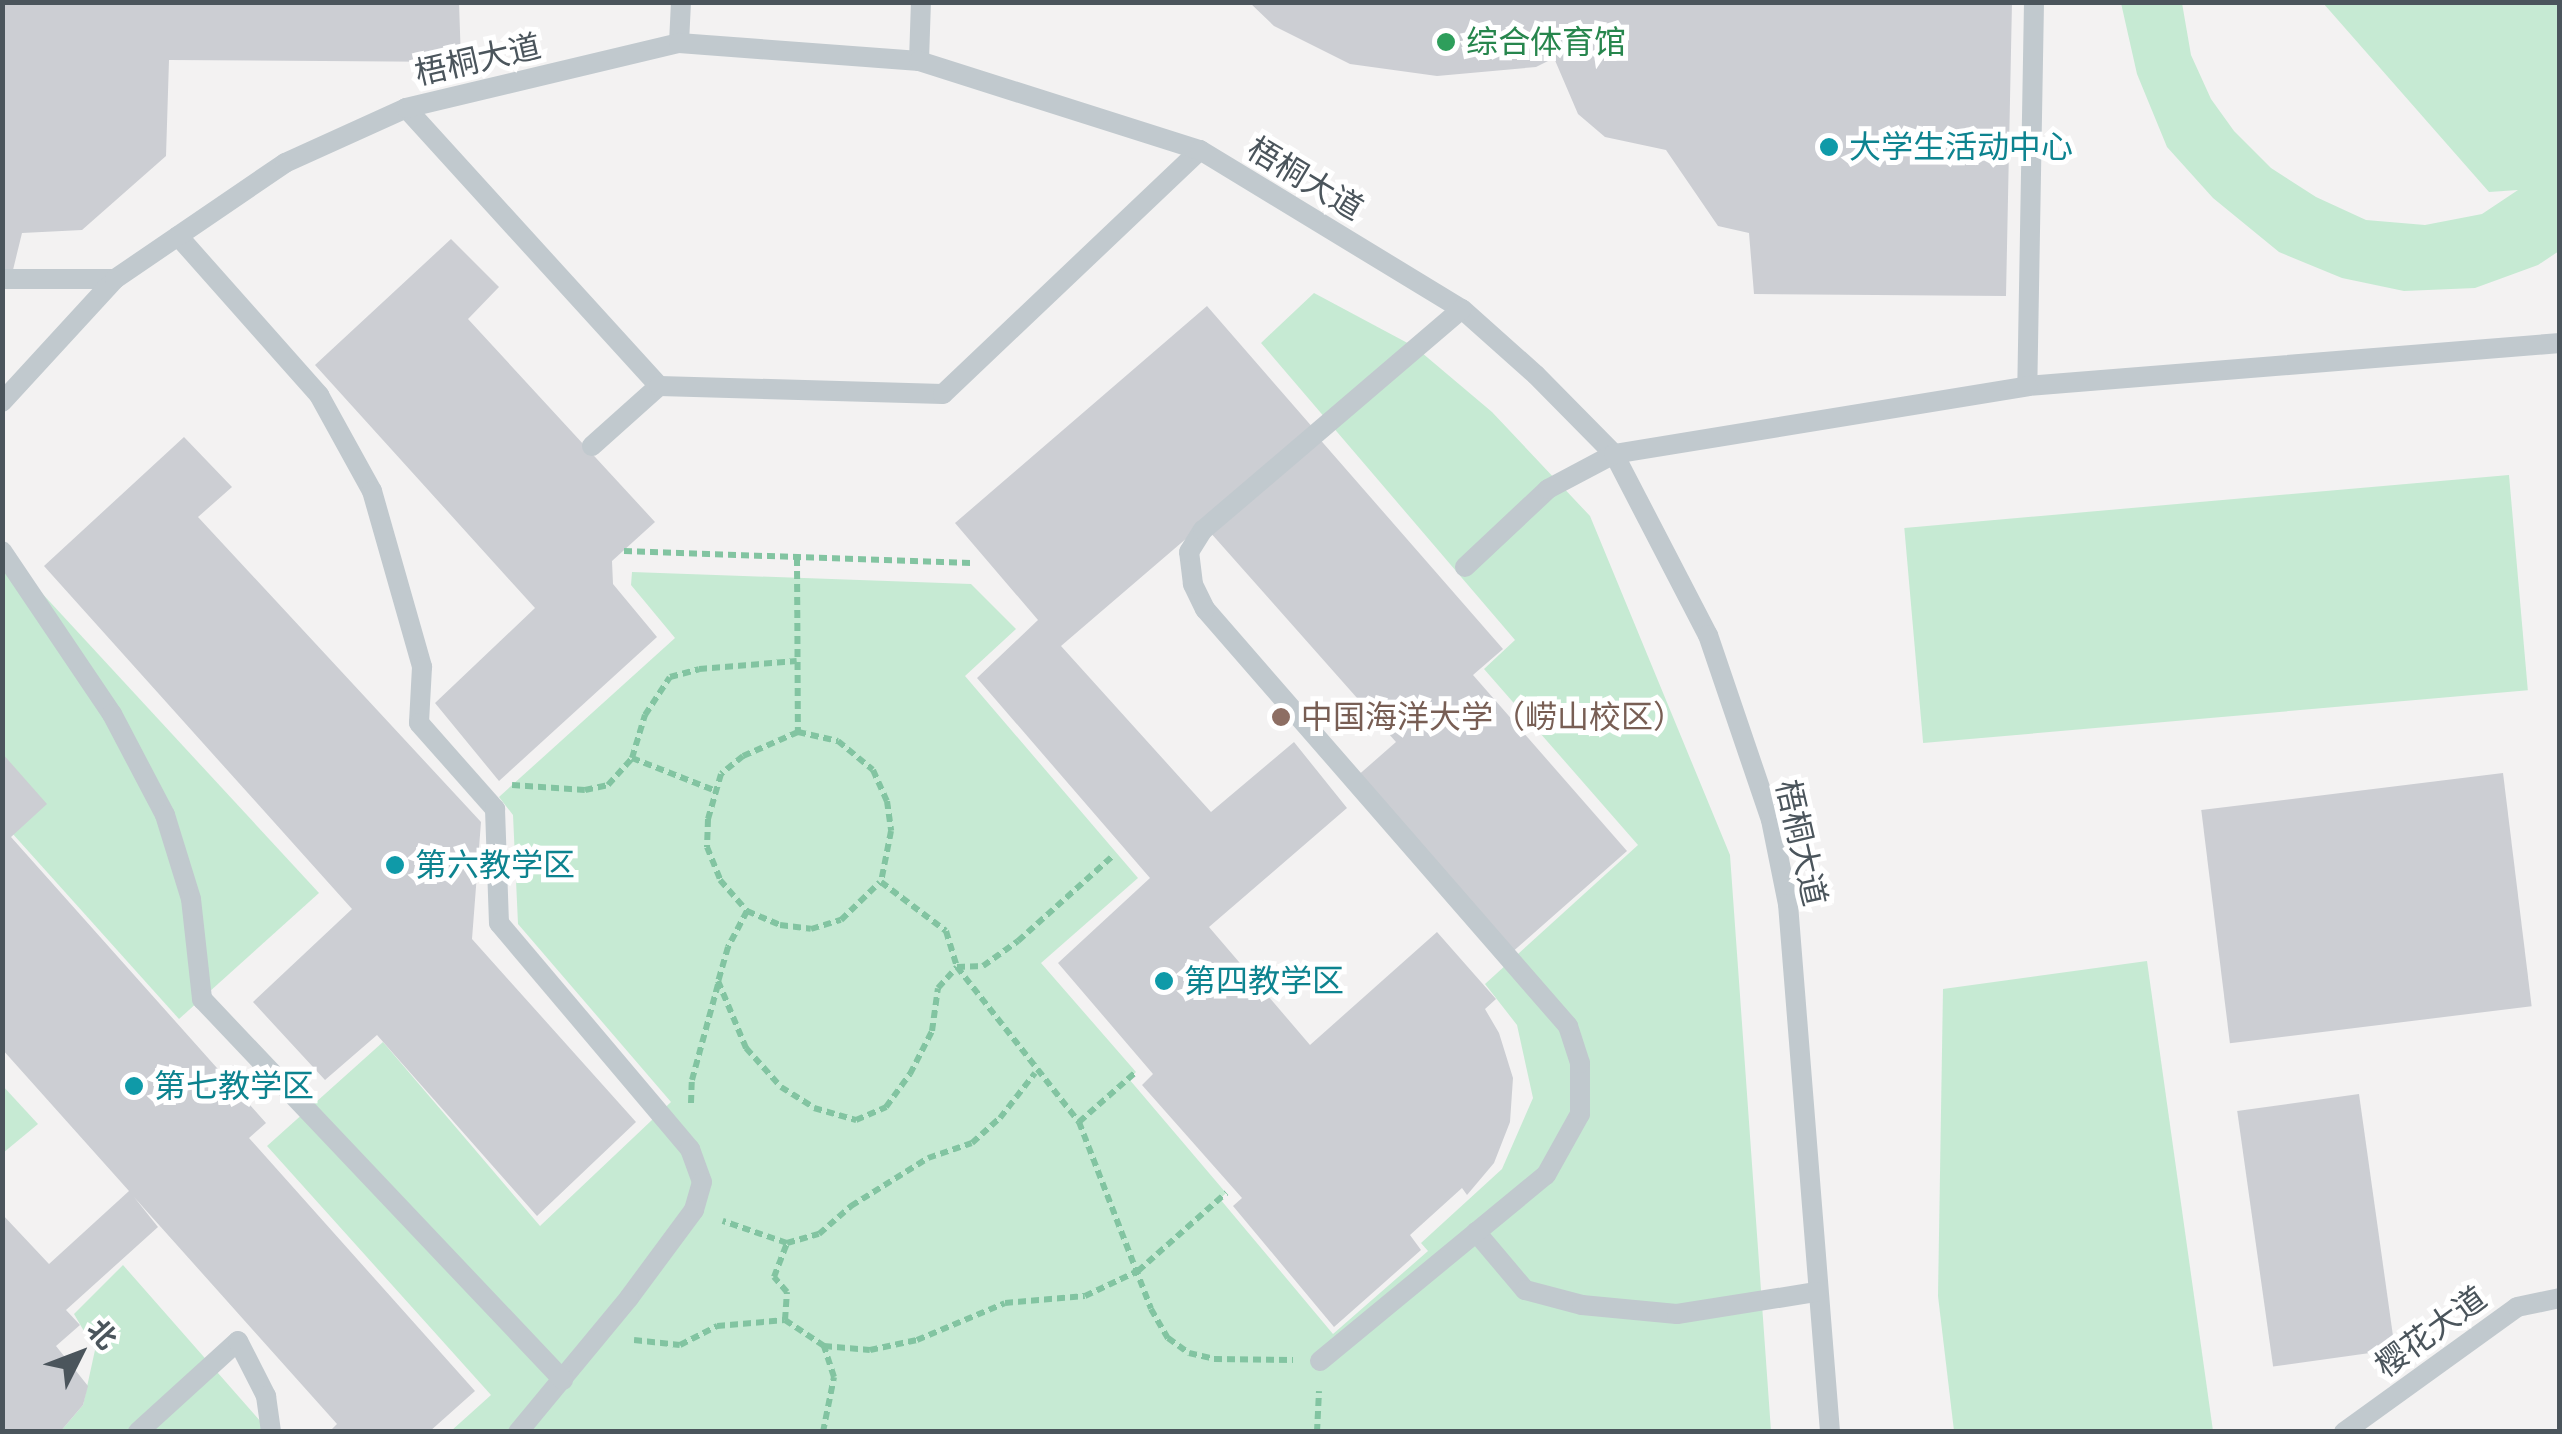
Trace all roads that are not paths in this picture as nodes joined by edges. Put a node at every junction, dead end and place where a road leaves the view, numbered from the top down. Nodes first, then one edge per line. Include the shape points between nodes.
1 (681, 2) edge
2 (920, 2) edge
3 (2034, 2) edge
4 (679, 43) junction
5 (920, 62) junction
6 (406, 108) junction
7 (1200, 150) junction
8 (178, 236) junction
9 (115, 279) junction
10 (2, 280) edge
11 (1462, 310) junction
12 (2560, 343) edge
13 (659, 386) junction
14 (2027, 386) junction
15 (2, 402) edge
16 (592, 446) dead end
17 (1614, 454) junction
18 (2, 551) edge
19 (1465, 567) dead end
20 (1476, 1232) junction
21 (1816, 1292) junction
22 (2560, 1298) edge
23 (1320, 1360) road end
24 (563, 1380) junction
25 (138, 1432) edge
26 (271, 1432) edge
27 (518, 1432) edge
28 (1830, 1432) edge
29 (2344, 1432) edge

1 - 4 lane
2 - 5 lane
3 - 14 lane
4 - 5 lane, 梧桐大道
4 - 6 lane, 梧桐大道
5 - 7 lane, 梧桐大道
6 - 8 lane, 梧桐大道 via 284,163
6 - 13 lane
7 - 11 lane, 梧桐大道
7 - 13 lane via 943,394
8 - 9 lane, 梧桐大道
8 - 24 lane via 319,395 372,491 422,667 419,724 495,810 498,923 690,1149 702,1182 694,1210
9 - 10 lane
9 - 15 lane, 梧桐大道
11 - 17 lane, 梧桐大道
11 - 20 lane via 1203,530 1189,552 1205,609 1568,1026 1580,1063 1580,1114 1546,1174
12 - 14 lane
13 - 16 lane
14 - 17 lane
17 - 19 lane via 1548,489
17 - 21 lane, 梧桐大道 via 1708,635 1770,820 1788,904
18 - 24 lane via 112,714 166,815 191,898 202,998
20 - 21 lane via 1525,1290 1582,1306 1677,1314
20 - 23 lane
21 - 28 lane, 梧桐大道
22 - 29 lane, 樱花大道 via 2517,1307
24 - 27 lane
25 - 26 lane via 238,1341 266,1396

